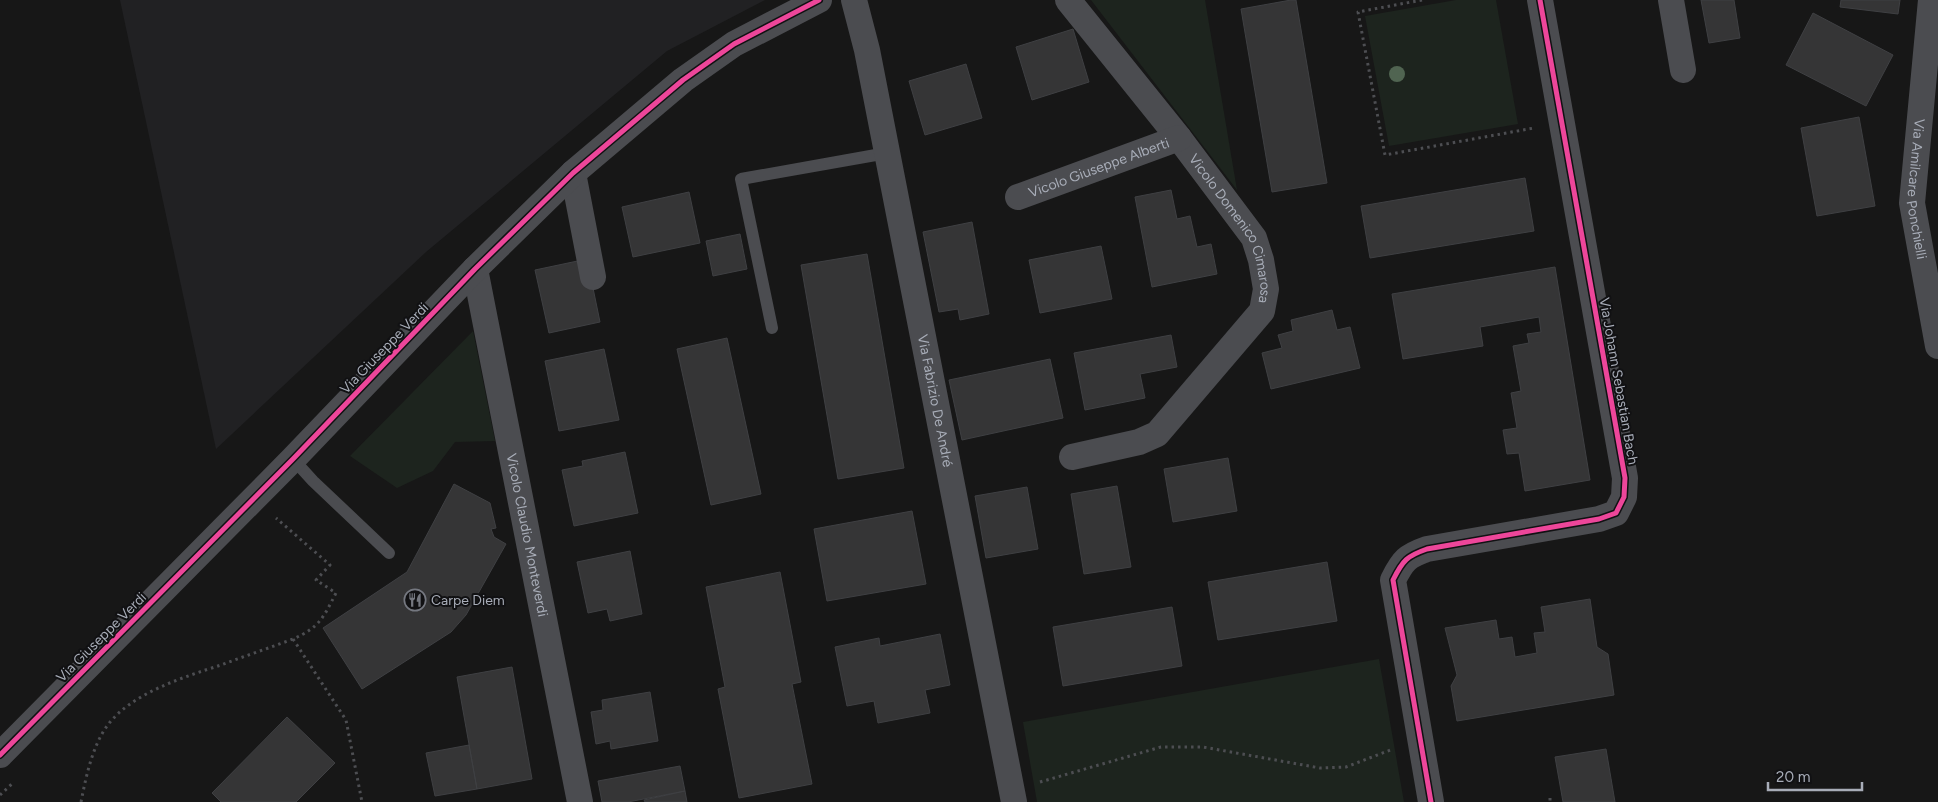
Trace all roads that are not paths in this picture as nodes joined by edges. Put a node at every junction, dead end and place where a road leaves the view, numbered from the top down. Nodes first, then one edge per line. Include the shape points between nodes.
1 (820, 0) edge
2 (854, 0) edge
3 (1068, 0) edge
4 (1540, 0) edge
5 (1671, 0) edge
6 (1931, 0) edge
7 (1683, 70) dead end
8 (1179, 138) junction
9 (887, 153) junction
10 (573, 173) junction
11 (1018, 197) dead end
12 (475, 269) junction
13 (594, 278) dead end
14 (772, 328) dead end
15 (1938, 346) edge
16 (1072, 457) dead end
17 (293, 459) junction
18 (389, 552) dead end
19 (0, 755) edge
20 (1012, 792) edge
21 (580, 802) edge
22 (1431, 802) edge

1 - 10 street, Via Giuseppe Verdi via 734,44 683,80
2 - 9 street, Via Fabrizio De André
3 - 8 street, Vicolo Domenico Cimarosa
4 - 22 street, Via Johann Sebastian Bach via 1625,478 1624,497 1616,513 1599,519 1428,549 1411,555 1399,567 1393,580
5 - 7 street
6 - 15 street, Via Amilcare Ponchielli via 1912,203
8 - 11 street, Vicolo Giuseppe Alberti
8 - 16 street, Vicolo Domenico Cimarosa via 1254,238 1266,289 1262,311 1156,434 1139,442
9 - 14 lane via 741,179
9 - 20 street, Via Fabrizio De André
10 - 12 street, Via Giuseppe Verdi
10 - 13 street
12 - 17 street, Via Giuseppe Verdi
12 - 21 street, Vicolo Claudio Monteverdi
17 - 18 lane
17 - 19 street, Via Giuseppe Verdi

